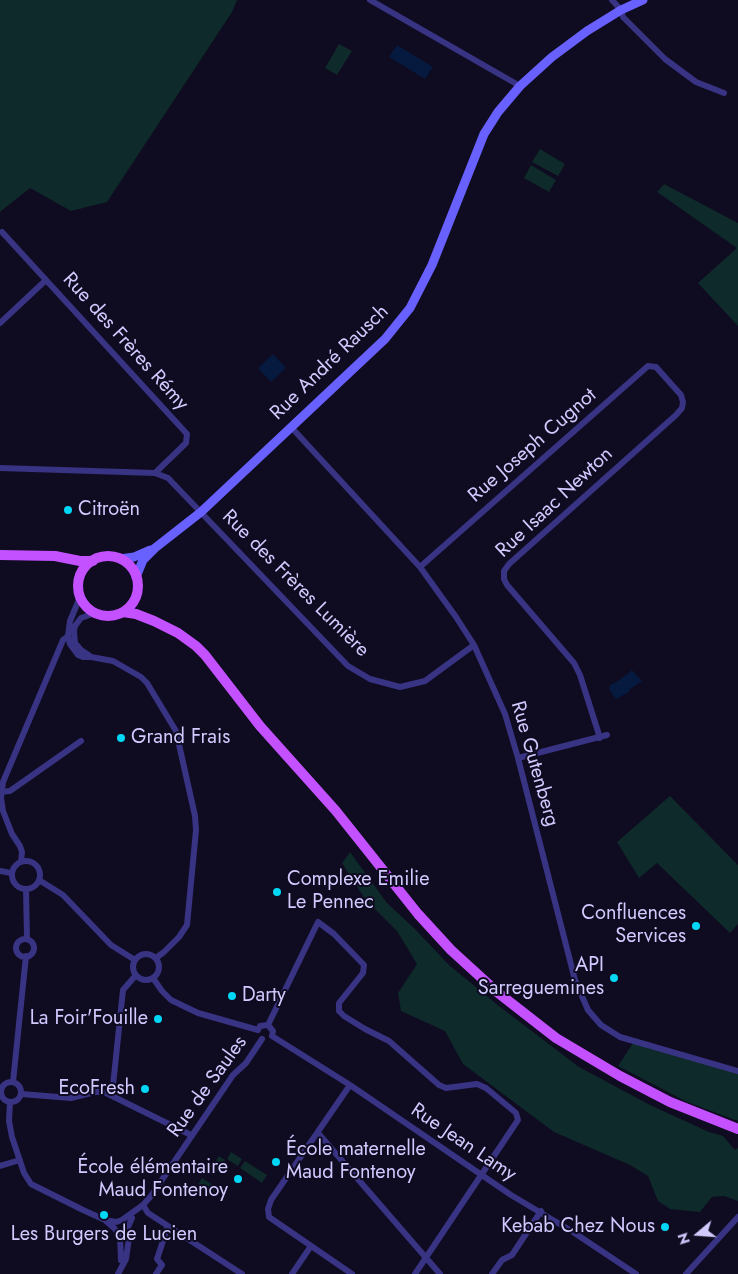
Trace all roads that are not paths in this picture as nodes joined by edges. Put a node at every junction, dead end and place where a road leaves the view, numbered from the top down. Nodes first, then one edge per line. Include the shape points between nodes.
1 (370, 0) edge
2 (612, 0) edge
3 (634, 0) edge
4 (643, 0) edge
5 (622, 9) junction
6 (520, 86) junction
7 (724, 93) dead end
8 (2, 232) dead end
9 (46, 280) junction
10 (0, 323) edge
11 (669, 381) joint
12 (291, 426) junction
13 (0, 468) edge
14 (155, 473) junction
15 (201, 512) junction
16 (155, 548) junction
17 (0, 555) edge
18 (66, 558) junction
19 (120, 559) junction
20 (93, 561) junction
21 (420, 567) junction
22 (136, 577) junction
23 (80, 578) junction
24 (136, 596) junction
25 (80, 597) junction
26 (123, 612) junction
27 (95, 613) junction
28 (154, 621) junction
29 (68, 636) junction
30 (474, 646) junction
31 (91, 657) junction
32 (607, 736) dead end
33 (600, 738) junction
34 (81, 741) dead end
35 (518, 758) junction
36 (1, 792) edge
37 (21, 862) junction
38 (0, 871) edge
39 (12, 873) junction
40 (39, 880) junction
41 (26, 888) junction
42 (26, 939) junction
43 (26, 956) junction
44 (156, 958) junction
45 (135, 960) junction
46 (136, 975) junction
47 (153, 978) junction
48 (268, 1025) junction
49 (258, 1030) junction
50 (272, 1036) junction
51 (262, 1039) junction
52 (738, 1071) edge
53 (13, 1082) junction
54 (350, 1085) junction
55 (21, 1094) junction
56 (112, 1095) junction
57 (10, 1102) junction
58 (738, 1129) edge
59 (318, 1133) junction
60 (192, 1135) junction
61 (20, 1160) junction
62 (0, 1166) edge
63 (482, 1175) junction
64 (143, 1205) junction
65 (540, 1211) junction
66 (132, 1218) dead end
67 (738, 1218) edge
68 (105, 1220) junction
69 (122, 1220) junction
70 (168, 1226) junction
71 (117, 1231) junction
72 (311, 1246) junction
73 (426, 1258) junction
74 (122, 1260) junction
75 (113, 1274) edge
76 (118, 1274) edge
77 (156, 1274) edge
78 (242, 1274) edge
79 (292, 1274) edge
80 (352, 1274) edge
81 (415, 1274) edge
82 (440, 1274) edge
83 (492, 1274) edge
84 (636, 1274) edge
85 (686, 1274) edge

1 - 6 street
2 - 5 street
3 - 5 street
4 - 5 street
5 - 6 street, Rue André Rausch via 566,46
5 - 7 street via 623,17 665,59 696,82
6 - 12 street, Rue André Rausch via 484,134 432,265 410,308 385,339
8 - 9 street
9 - 10 street, Rue des Frères Rémy
9 - 14 street, Rue des Frères Rémy via 187,434 186,443
11 - 21 street, Rue Joseph Cugnot via 656,367 648,366
11 - 33 street, Rue Isaac Newton via 681,395 682,408 676,415 504,571 507,585 574,663
12 - 15 street, Rue André Rausch
12 - 21 street, Rue Gutenberg
13 - 14 street
14 - 15 street via 168,478
15 - 16 street, Rue André Rausch
15 - 30 street, Rue des Frères Lumière via 348,666 370,679 400,687 425,681
16 - 19 street, Rue André Rausch
16 - 22 street, Rue André Rausch via 143,560
17 - 18 main road
18 - 20 main road
18 - 23 main road
19 - 20 main road via 103,557
19 - 22 main road via 130,566
20 - 23 main road
21 - 30 street, Rue Gutenberg
22 - 24 main road
23 - 25 main road
24 - 26 main road
24 - 28 main road via 140,607
25 - 27 main road
25 - 29 street
26 - 27 main road via 109,616
26 - 28 main road
27 - 31 street via 81,618 74,631 75,643
28 - 58 main road via 187,638 205,655 260,726 336,811 418,914 497,992 556,1038 611,1072 670,1102
29 - 31 street via 74,652
29 - 36 street via 63,640
30 - 35 street, Rue Gutenberg via 505,714
31 - 44 street via 113,661 147,683 176,731 195,816 187,925
32 - 33 street
33 - 35 street
34 - 36 street via 10,790
35 - 52 street, Rue Gutenberg via 574,980 594,1019 630,1041
36 - 37 street via 7,824 22,852
37 - 39 street
37 - 40 street via 30,862 37,867
38 - 39 street
39 - 41 street via 15,884
40 - 41 street via 33,887
40 - 45 street via 63,895 111,945
41 - 42 street
42 - 43 street via 34,948
42 - 43 street via 16,946 19,954
43 - 53 street
44 - 45 street via 146,954
44 - 47 street via 159,968
45 - 46 street via 133,969
46 - 47 street via 143,980
46 - 56 street via 123,990
47 - 49 street via 171,1000 198,1013
48 - 49 street via 260,1026
48 - 50 street via 273,1031
48 - 63 street via 318,922 364,965 363,973 339,1003 339,1011 344,1016 389,1041 439,1085 446,1088 477,1084 516,1113 518,1120
49 - 51 street
50 - 51 street
50 - 54 street, Rue Jean Lamy
51 - 60 street, Rue de Saules
53 - 55 street
53 - 57 street via 6,1083 1,1092
54 - 59 street
54 - 63 street, Rue Jean Lamy
55 - 56 street via 71,1098 95,1092
55 - 57 street via 18,1100
56 - 60 street
57 - 61 street via 9,1121
59 - 72 street via 268,1209 269,1217
59 - 73 street
60 - 64 street, Rue de Saules
61 - 62 street
61 - 68 street via 31,1184
63 - 65 street, Rue Jean Lamy
63 - 73 street
64 - 69 street, Rue de Saules
64 - 70 street via 148,1213
65 - 83 street via 512,1255 502,1260
65 - 84 street, Rue Jean Lamy
66 - 76 street via 128,1227 126,1259
67 - 85 street
68 - 69 street
68 - 71 street
69 - 71 street
69 - 74 street via 126,1251
70 - 77 street via 157,1260 162,1265
70 - 78 street
71 - 74 street via 122,1244
72 - 79 street
72 - 80 street
73 - 81 street
73 - 82 street
74 - 75 street

